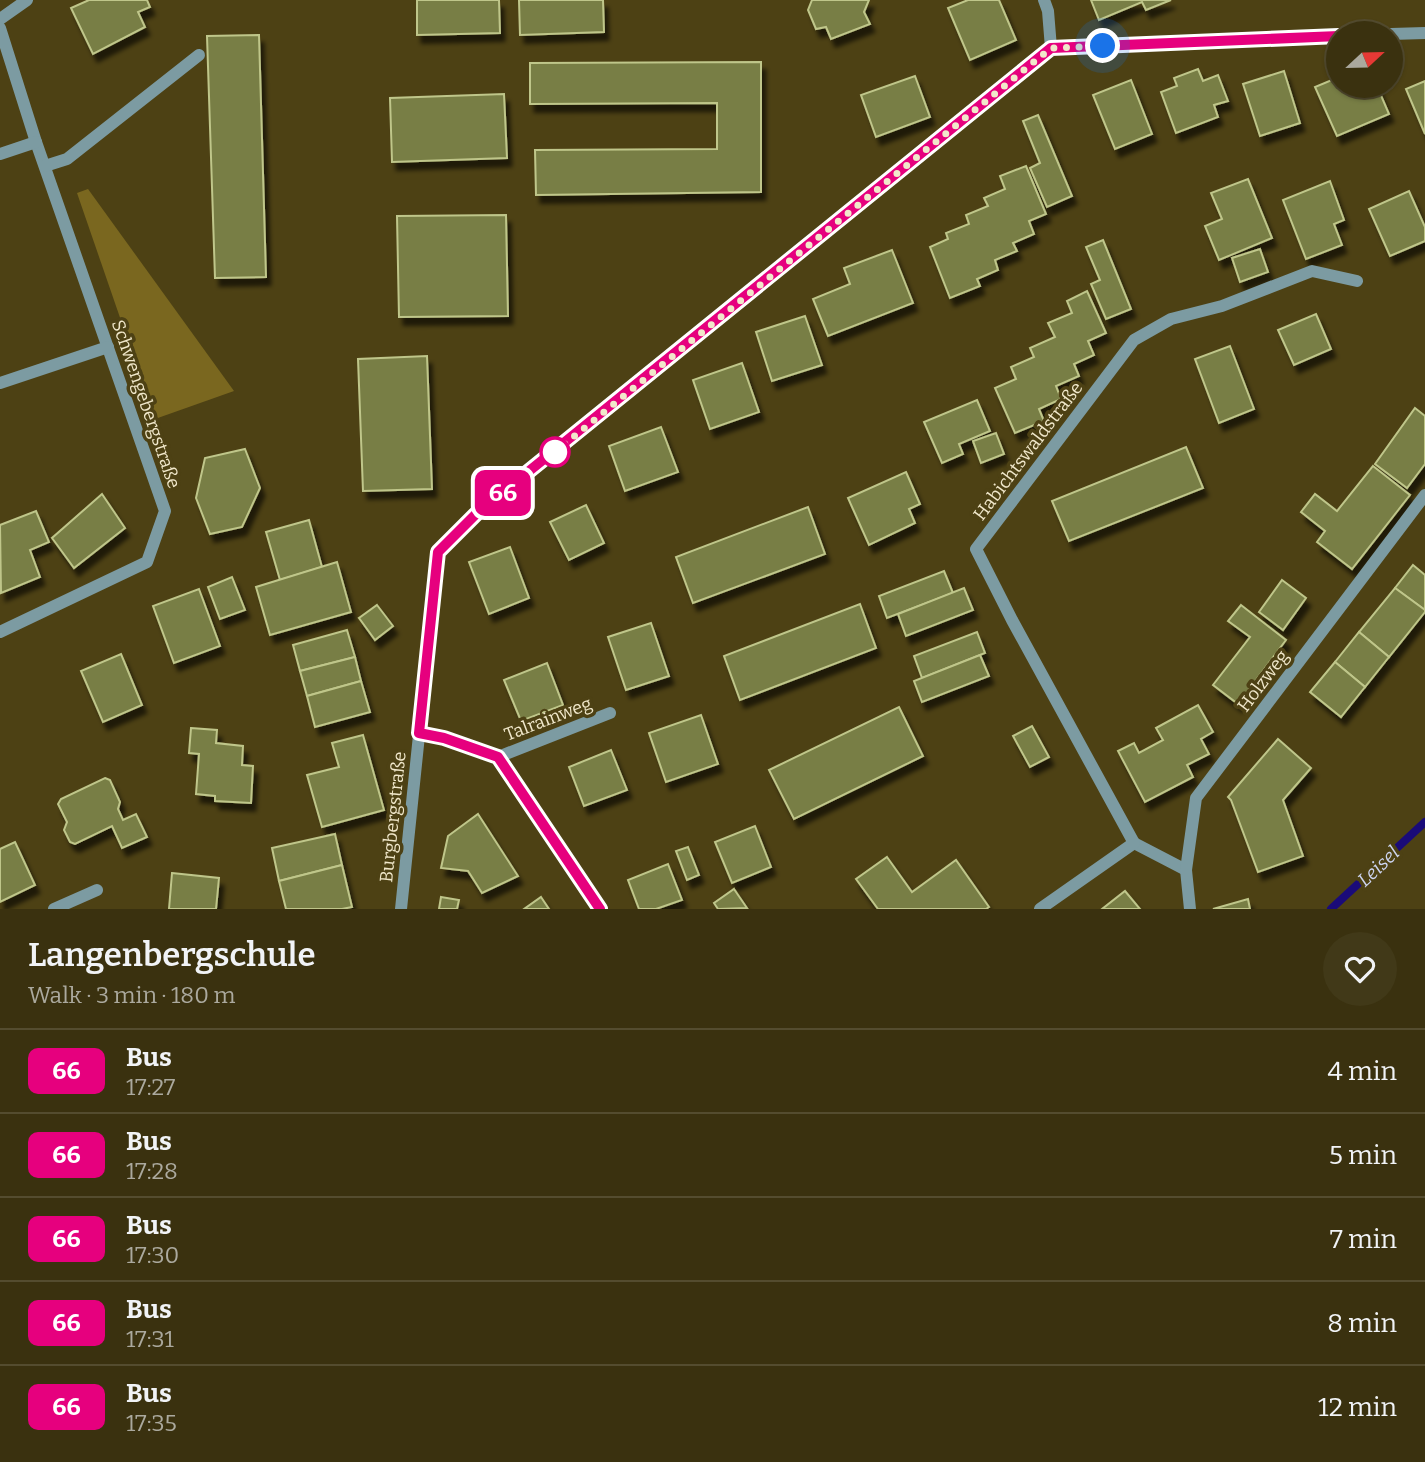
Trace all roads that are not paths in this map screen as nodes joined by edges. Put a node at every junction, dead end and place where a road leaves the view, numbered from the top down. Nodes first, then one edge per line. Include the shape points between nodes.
1 (27, 0) edge
2 (1044, 0) edge
3 (0, 19) edge
4 (0, 28) edge
5 (1425, 33) edge
6 (1404, 34) edge
7 (1326, 37) edge
8 (1051, 48) junction
9 (199, 55) dead end
10 (36, 142) junction
11 (0, 154) edge
12 (45, 166) junction
13 (1357, 281) dead end
14 (108, 347) junction
15 (0, 383) edge
16 (1425, 495) edge
17 (0, 632) edge
18 (610, 713) dead end
19 (419, 733) junction
20 (498, 757) junction
21 (1134, 843) junction
22 (1186, 870) junction
23 (97, 890) dead end
24 (54, 909) edge
25 (401, 909) edge
26 (600, 909) edge
27 (1040, 909) edge
28 (1190, 909) edge

1 - 3 street
2 - 8 street
4 - 10 street, Schwengebergstraße
5 - 6 street
7 - 8 street
8 - 19 street, Burgbergstraße via 476,514 438,552
9 - 12 street via 67,159
10 - 11 street
10 - 12 street, Schwengebergstraße
12 - 14 street, Schwengebergstraße
13 - 21 street, Habichtswaldstraße via 1312,271 1222,306 1171,320 1134,340 976,549
14 - 15 street
14 - 17 street, Schwengebergstraße via 165,511 147,562
16 - 22 street, Holzweg via 1196,798
18 - 20 street, Talrainweg
19 - 20 street, Talrainweg
19 - 25 street, Burgbergstraße
20 - 26 street, Talrainweg
21 - 22 street
21 - 27 street
22 - 28 street, Holzweg
23 - 24 street

